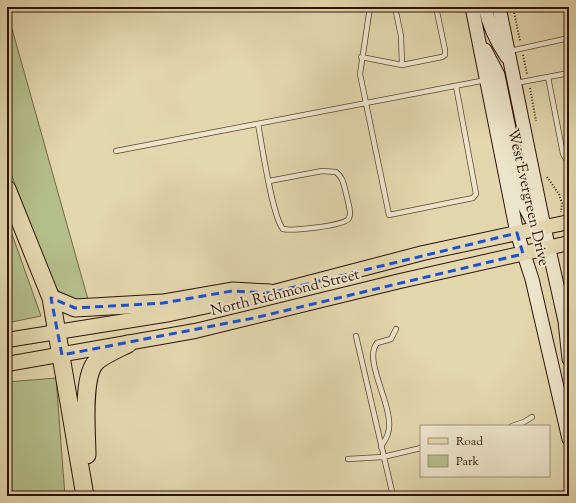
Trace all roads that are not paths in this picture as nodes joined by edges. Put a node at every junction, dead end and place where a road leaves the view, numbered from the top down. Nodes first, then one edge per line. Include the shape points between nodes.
1 (370, 7) edge
2 (396, 7) edge
3 (436, 7) edge
4 (472, 7) edge
5 (485, 7) edge
6 (499, 7) edge
7 (478, 37) junction
8 (569, 38) edge
9 (509, 56) junction
10 (361, 57) junction
11 (402, 65) junction
12 (569, 73) edge
13 (548, 77) junction
14 (486, 80) junction
15 (515, 84) junction
16 (456, 86) junction
17 (366, 102) junction
18 (258, 124) junction
19 (116, 151) dead end
20 (569, 164) edge
21 (269, 180) junction
22 (7, 189) edge
23 (569, 222) edge
24 (539, 228) junction
25 (518, 233) junction
26 (569, 243) edge
27 (549, 248) junction
28 (527, 253) junction
29 (270, 292) junction
30 (51, 298) junction
31 (396, 329) dead end
32 (58, 332) junction
33 (356, 336) dead end
34 (7, 340) edge
35 (128, 344) junction
36 (62, 355) junction
37 (569, 359) edge
38 (7, 364) edge
39 (569, 401) edge
40 (532, 417) dead end
41 (514, 425) edge
42 (569, 439) edge
43 (381, 447) junction
44 (420, 448) edge
45 (383, 457) junction
46 (348, 459) dead end
47 (85, 494) edge
48 (392, 496) edge

1 - 10 lane
2 - 11 lane
3 - 11 lane via 445,55
4 - 7 street, West Evergreen Drive
5 - 9 street via 488,24 496,41
6 - 9 street, West Evergreen Drive
7 - 14 street, West Evergreen Drive
7 - 24 street via 498,75 525,207
8 - 9 lane
9 - 15 street, West Evergreen Drive
10 - 11 lane
10 - 17 lane via 360,74
12 - 13 lane
13 - 15 lane
13 - 20 lane via 562,154
14 - 16 lane
14 - 25 street, West Evergreen Drive
15 - 24 street, West Evergreen Drive
16 - 17 lane
16 - 17 lane via 476,194 473,198 389,216
17 - 18 lane
18 - 19 lane
18 - 21 lane
21 - 21 lane via 276,217 283,229 292,231 319,227 346,222 349,218 343,180 336,172 322,171
22 - 30 highway
23 - 24 main road, North Richmond Street
24 - 25 main road, North Richmond Street
24 - 27 street, West Evergreen Drive
25 - 28 street, West Evergreen Drive
25 - 29 main road, North Richmond Street via 423,253
26 - 27 main road, North Richmond Street
27 - 28 main road, North Richmond Street
27 - 37 street, West Evergreen Drive via 565,321
28 - 35 main road, North Richmond Street via 400,281 247,320
28 - 39 street via 540,275
28 - 42 street, West Evergreen Drive
29 - 30 highway via 232,291 163,303 75,308
29 - 32 main road, North Richmond Street via 170,314
30 - 32 highway
31 - 43 lane via 391,339 377,343 372,351 390,425
32 - 34 main road, North Richmond Street
32 - 36 highway
33 - 43 lane
35 - 36 main road, North Richmond Street
35 - 47 highway via 98,360 90,372 87,390
36 - 38 main road, North Richmond Street
36 - 47 highway
40 - 41 lane
43 - 45 lane
44 - 45 lane
45 - 46 lane
45 - 48 lane

